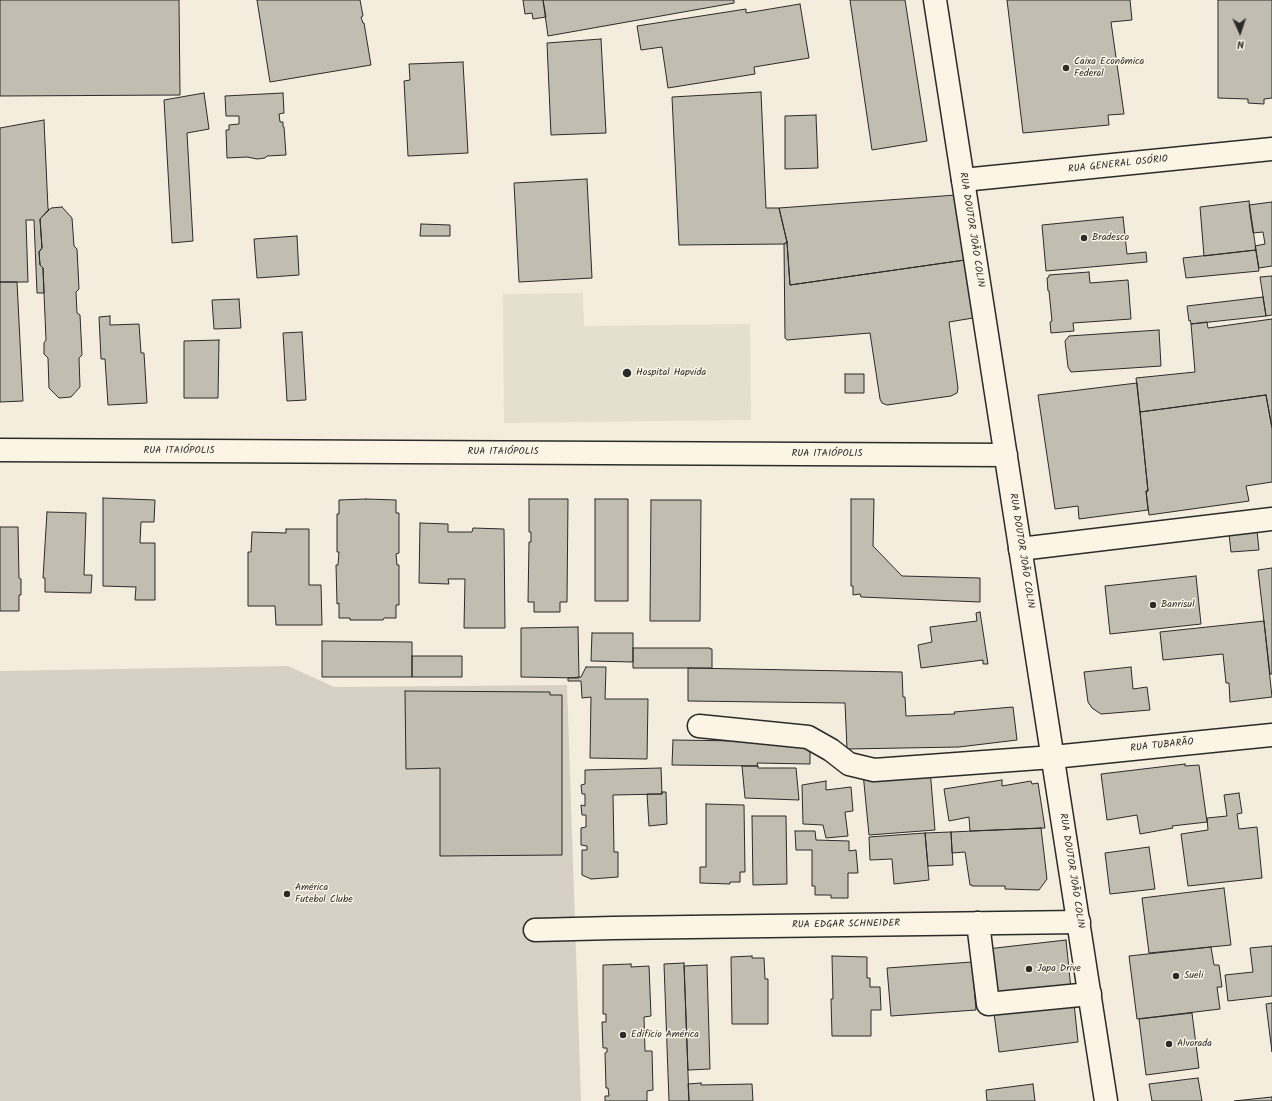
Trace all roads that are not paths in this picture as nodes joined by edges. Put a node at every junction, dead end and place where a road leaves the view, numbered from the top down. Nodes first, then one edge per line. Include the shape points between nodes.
1 (935, 0) edge
2 (1272, 149) edge
3 (963, 180) junction
4 (0, 450) edge
5 (1006, 455) junction
6 (1272, 520) edge
7 (1020, 548) junction
8 (699, 726) dead end
9 (1272, 736) edge
10 (1053, 757) junction
11 (1079, 922) junction
12 (978, 923) junction
13 (535, 930) dead end
14 (1090, 994) junction
15 (1106, 1101) edge

1 - 3 main road, RUA DOUTOR JOÃO COLIN
2 - 3 main road, RUA GENERAL OSÓRIO
3 - 5 main road, RUA DOUTOR JOÃO COLIN
4 - 5 main road, RUA ITAIÓPOLIS
5 - 7 main road, RUA DOUTOR JOÃO COLIN
6 - 7 main road
7 - 10 main road, RUA DOUTOR JOÃO COLIN
8 - 10 main road, RUA TUBARÃO via 808,737 849,764 874,770
9 - 10 main road, RUA TUBARÃO
10 - 11 main road, RUA DOUTOR JOÃO COLIN
11 - 12 main road, RUA EDGAR SCHNEIDER
11 - 14 main road, RUA DOUTOR JOÃO COLIN
12 - 13 main road, RUA EDGAR SCHNEIDER
12 - 14 main road via 988,1004
14 - 15 main road, RUA DOUTOR JOÃO COLIN

